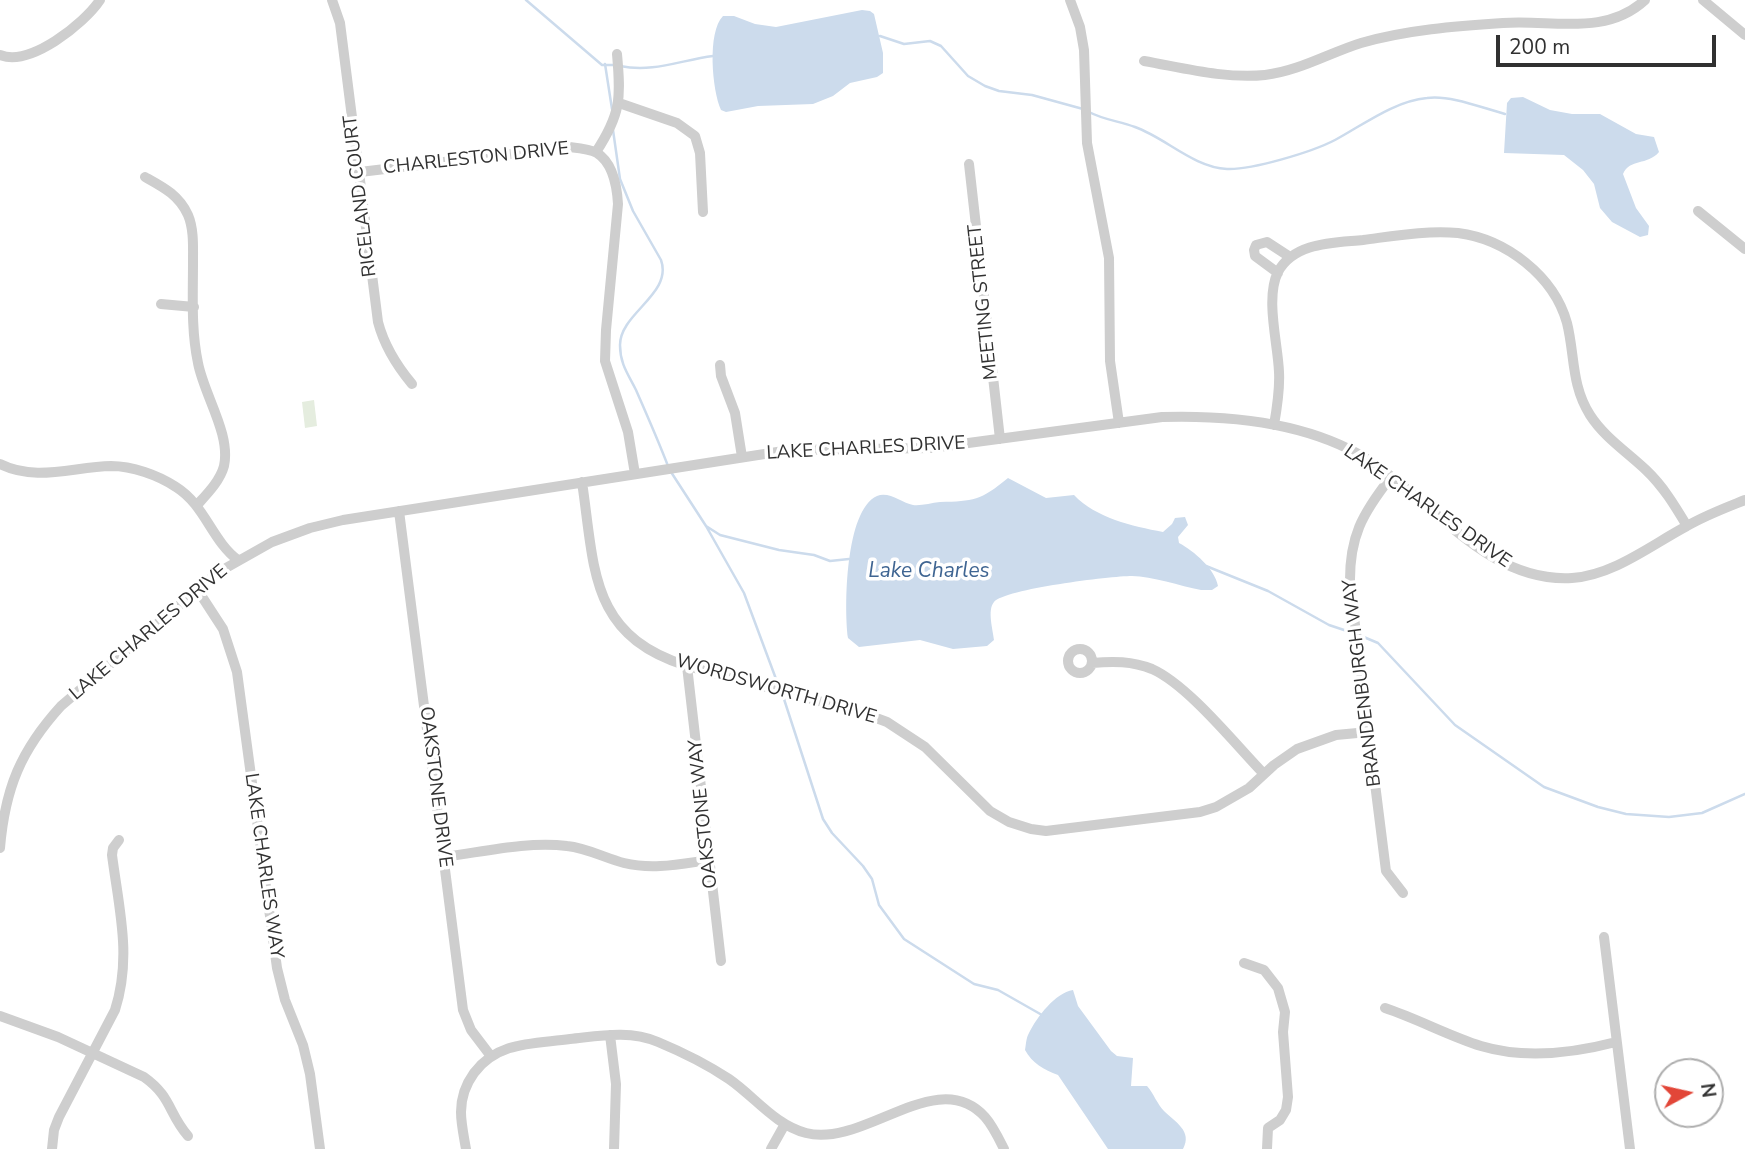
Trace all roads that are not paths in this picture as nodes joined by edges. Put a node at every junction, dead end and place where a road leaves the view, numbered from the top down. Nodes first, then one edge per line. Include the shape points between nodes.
1 (100, 0) edge
2 (332, 0) edge
3 (1070, 0) edge
4 (1645, 0) edge
5 (1703, 0) edge
6 (1745, 35) edge
7 (617, 54) dead end
8 (0, 55) edge
9 (1144, 61) dead end
10 (619, 103) junction
11 (596, 152) junction
12 (969, 164) dead end
13 (360, 172) junction
14 (145, 177) dead end
15 (1698, 211) dead end
16 (703, 212) dead end
17 (1745, 249) edge
18 (1290, 257) junction
19 (1278, 273) junction
20 (161, 304) dead end
21 (194, 307) junction
22 (720, 365) dead end
23 (412, 384) dead end
24 (1119, 423) junction
25 (1274, 425) junction
26 (1000, 439) junction
27 (742, 457) junction
28 (0, 464) edge
29 (635, 474) junction
30 (1391, 477) junction
31 (582, 482) junction
32 (1745, 500) edge
33 (197, 505) junction
34 (399, 511) junction
35 (1687, 526) junction
36 (238, 560) junction
37 (197, 589) junction
38 (1092, 663) dead end
39 (687, 666) junction
40 (1368, 732) junction
41 (1264, 774) junction
42 (119, 840) dead end
43 (0, 848) edge
44 (444, 856) junction
45 (709, 860) junction
46 (1403, 893) dead end
47 (1604, 937) dead end
48 (721, 961) dead end
49 (1244, 963) dead end
50 (1385, 1008) dead end
51 (0, 1016) edge
52 (610, 1035) junction
53 (1616, 1042) junction
54 (93, 1053) junction
55 (490, 1055) junction
56 (785, 1124) junction
57 (188, 1136) dead end
58 (52, 1149) edge
59 (320, 1149) edge
60 (466, 1149) edge
61 (614, 1149) edge
62 (771, 1149) edge
63 (1004, 1149) edge
64 (1267, 1149) edge
65 (1630, 1149) edge

1 - 8 street via 75,26 40,50 14,57
2 - 13 street, RICELAND COURT via 340,23
3 - 24 street via 1084,50 1087,143 1109,258 1110,361
4 - 9 street via 1622,15 1579,25 1504,22 1401,34 1268,74 1227,75
5 - 6 street
7 - 10 street
10 - 11 street
10 - 16 street via 677,123 695,136
11 - 13 street, CHARLESTON DRIVE via 569,147 537,149
11 - 29 street, CHARLESTON DRIVE via 617,187 605,361 628,432
12 - 26 street, MEETING STREET
13 - 23 street, RICELAND COURT via 378,322
14 - 21 street via 174,194 188,215
15 - 17 street
18 - 19 street
18 - 19 street via 1267,242 1256,245 1255,256
18 - 35 street via 1315,246 1441,232 1484,240 1525,263 1546,282 1561,305 1574,379 1589,413 1608,437 1659,483
19 - 25 street via 1273,295 1279,373
20 - 21 street
21 - 33 street via 198,366 225,453 224,467
22 - 27 street
24 - 25 street, LAKE CHARLES DRIVE via 1196,416
24 - 26 street, LAKE CHARLES DRIVE
25 - 30 street, LAKE CHARLES DRIVE via 1336,443
26 - 27 street, LAKE CHARLES DRIVE via 931,448 790,450
27 - 29 street, LAKE CHARLES DRIVE
28 - 33 street via 37,474 113,466 144,471 177,487
29 - 31 street, LAKE CHARLES DRIVE
30 - 35 street, LAKE CHARLES DRIVE via 1492,558 1542,577 1574,578 1603,571
30 - 40 street, BRANDENBURGH WAY via 1361,520 1349,561
31 - 34 street, LAKE CHARLES DRIVE
31 - 39 street, WORDSWORTH DRIVE via 596,576 609,610 642,646
32 - 35 street, LAKE CHARLES DRIVE
33 - 36 street via 225,551
34 - 36 street, LAKE CHARLES DRIVE via 310,528
34 - 44 street, OAKSTONE DRIVE
36 - 37 street, LAKE CHARLES DRIVE
37 - 43 street, LAKE CHARLES DRIVE via 41,728 12,780
37 - 59 street, LAKE CHARLES WAY via 223,629 237,672 276,966 310,1074
38 - 41 street via 1132,663 1167,678
39 - 41 street, WORDSWORTH DRIVE via 887,722 925,747 990,811 1031,829 1060,830 1200,812 1234,798
39 - 45 street, OAKSTONE WAY
40 - 41 street, WORDSWORTH DRIVE via 1310,743
40 - 46 street, BRANDENBURGH WAY via 1386,871
42 - 54 street via 112,855 124,975 115,1010
44 - 45 street via 552,845 581,848 643,866
44 - 55 street, OAKSTONE DRIVE via 463,1010
45 - 48 street, OAKSTONE WAY
47 - 53 street
49 - 64 street via 1264,970 1278,988 1285,1013 1288,1097 1280,1120 1268,1128
50 - 53 street via 1482,1046 1518,1054
51 - 54 street
52 - 55 street via 515,1046
52 - 56 street via 656,1041 716,1071
52 - 61 street via 616,1084
53 - 65 street
54 - 57 street via 156,1086
54 - 58 street via 59,1117
55 - 60 street via 463,1095
56 - 62 street
56 - 63 street via 808,1133 833,1134 930,1100 951,1099 978,1110

